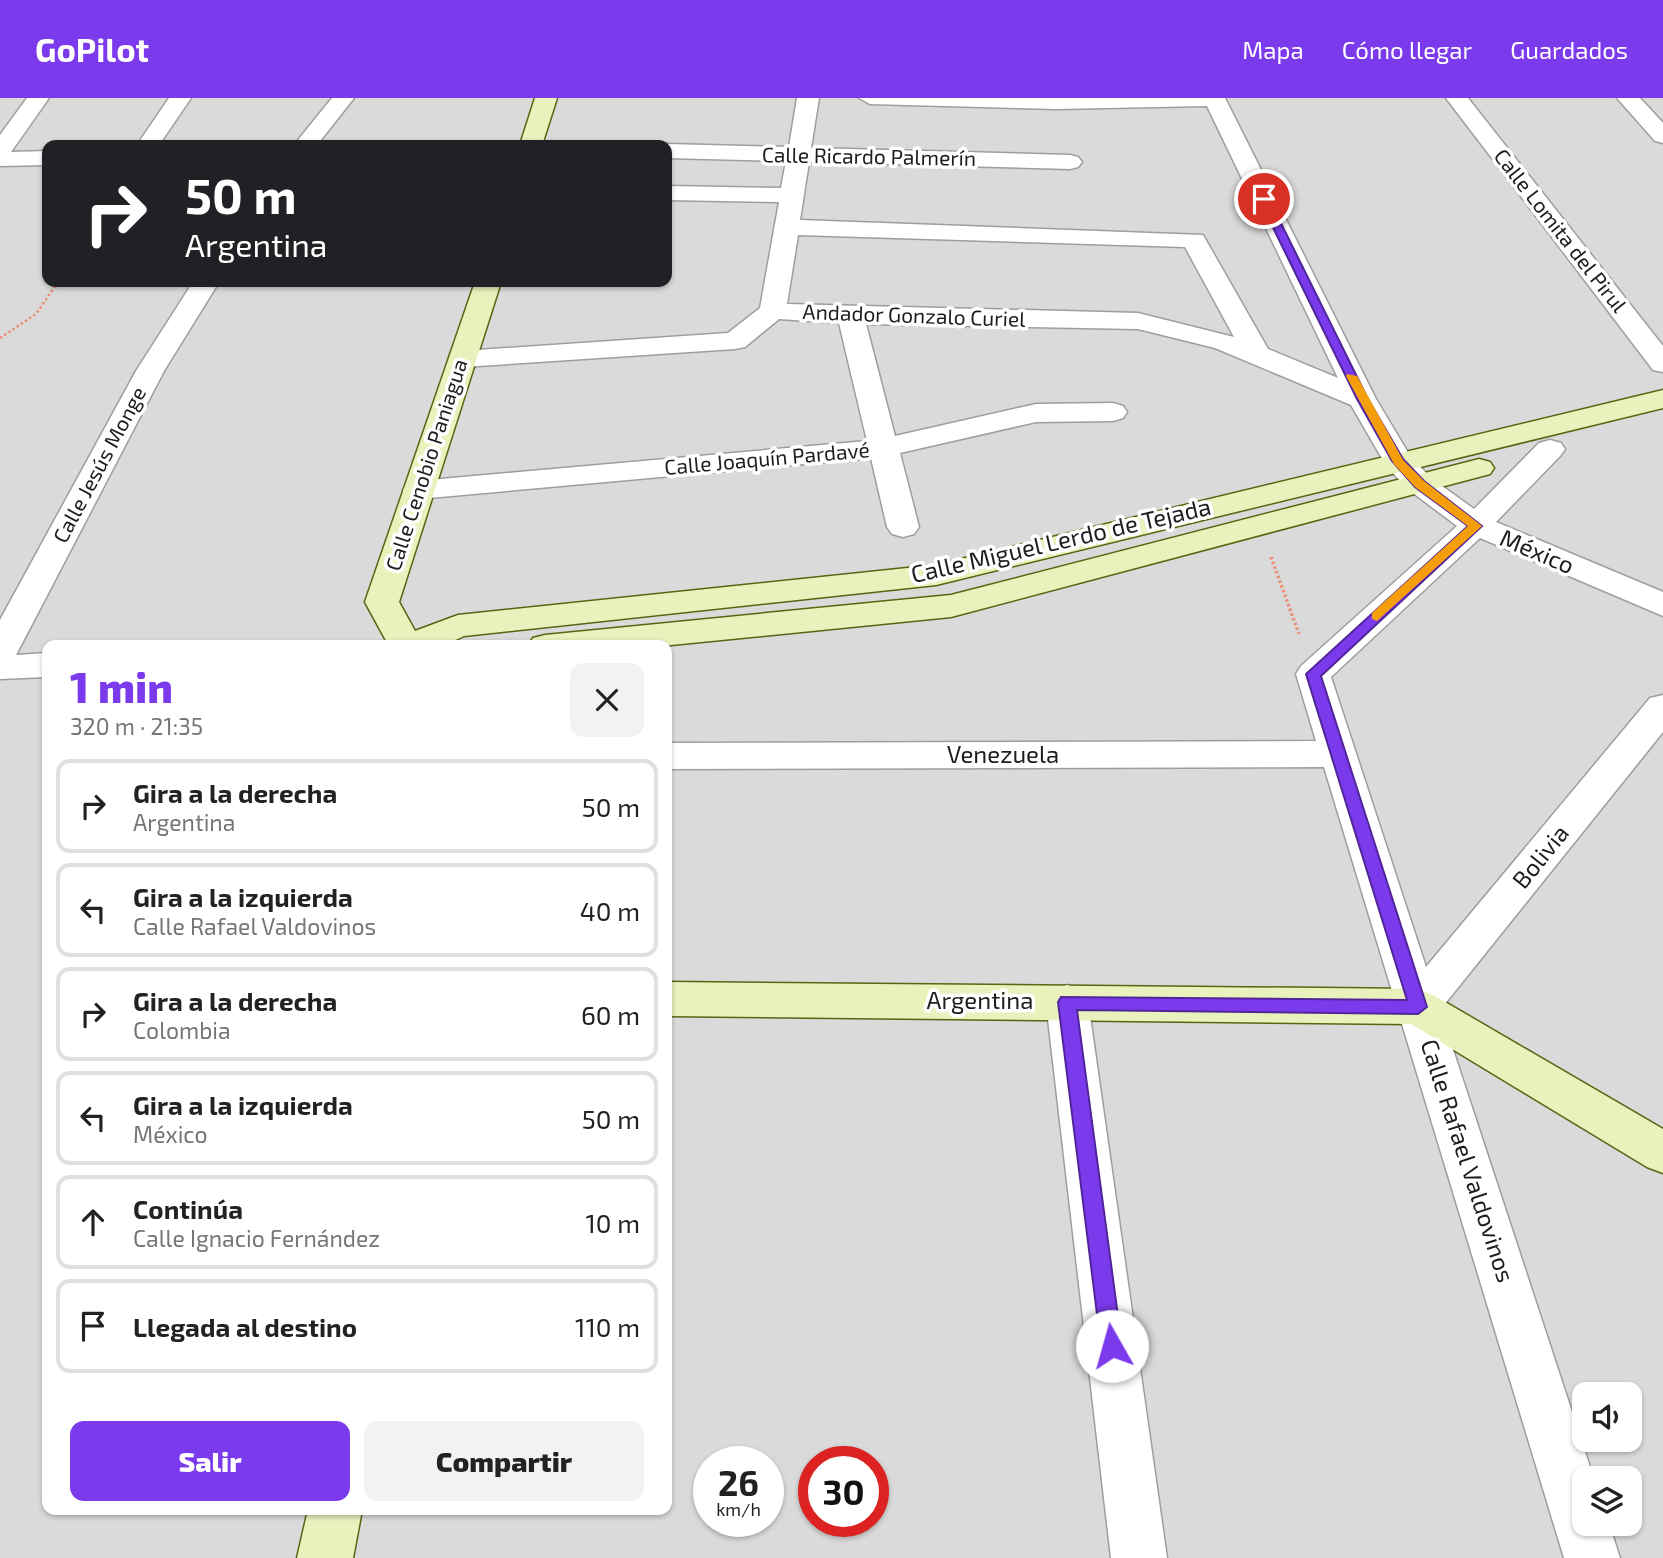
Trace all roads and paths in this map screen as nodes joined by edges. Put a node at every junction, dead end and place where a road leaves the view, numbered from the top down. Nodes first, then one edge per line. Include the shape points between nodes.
1 (180, 98) edge
2 (343, 98) edge
3 (546, 98) edge
4 (808, 98) edge
5 (870, 98) edge
6 (1215, 98) edge
7 (1457, 98) edge
8 (1628, 98) edge
9 (32, 107) edge
10 (0, 115) edge
11 (1663, 136) edge
12 (151, 140) edge
13 (309, 140) edge
14 (533, 140) edge
15 (0, 151) edge
16 (672, 151) edge
17 (799, 156) junction
18 (42, 158) edge
19 (0, 159) edge
20 (1070, 162) dead end
21 (672, 192) edge
22 (792, 195) junction
23 (787, 226) junction
24 (55, 287) edge
25 (203, 287) edge
26 (486, 287) edge
27 (772, 310) junction
28 (851, 316) junction
29 (0, 338) edge
30 (1258, 355) junction
31 (463, 359) junction
32 (1663, 364) edge
33 (1663, 398) edge
34 (1363, 399) junction
35 (1113, 412) dead end
36 (1663, 419) edge
37 (883, 448) junction
38 (1550, 449) junction
39 (1398, 461) junction
40 (1420, 484) junction
41 (418, 490) junction
42 (1215, 506) junction
43 (1476, 526) junction
44 (903, 527) dead end
45 (1248, 528) junction
46 (936, 575) junction
47 (1663, 605) edge
48 (951, 606) junction
49 (732, 612) junction
50 (403, 640) edge
51 (426, 640) edge
52 (578, 640) edge
53 (0, 652) edge
54 (42, 665) edge
55 (0, 667) edge
56 (1313, 674) junction
57 (1663, 707) edge
58 (1339, 754) junction
59 (672, 756) edge
60 (672, 999) edge
61 (1067, 1002) junction
62 (1418, 1007) junction
63 (1663, 1153) edge
64 (334, 1515) edge
65 (325, 1558) edge
66 (1139, 1558) edge
67 (1592, 1558) edge

1 - 12 street
2 - 13 street
3 - 14 street
4 - 17 street
5 - 6 street via 1056,103
6 - 34 street, México
7 - 32 street, Calle Lomita del Pirul
8 - 11 street
9 - 10 street
9 - 15 street
16 - 17 street, Calle Ricardo Palmerín
17 - 20 street, Calle Ricardo Palmerín
17 - 22 street
18 - 19 street
21 - 22 street
22 - 23 street
23 - 27 street
23 - 30 street via 1194,240
24 - 29 path via 36,314
25 - 53 street, Calle Jesús Monge via 150,371
26 - 31 street, Calle Cenobio Paniagua
27 - 28 street, Andador Gonzalo Curiel
27 - 31 street, Andador Gonzalo Curiel via 735,341
28 - 30 street, Andador Gonzalo Curiel via 1138,321 1177,327
28 - 37 street
30 - 34 street, Andador Gonzalo Curiel
31 - 41 street, Calle Cenobio Paniagua
33 - 39 street, Calle Miguel Lerdo de Tejada
34 - 39 street, México
35 - 37 street, Calle Joaquín Pardavé via 1035,413
36 - 38 street, Calle Miguel Lerdo de Tejada
37 - 41 street, Calle Joaquín Pardavé
37 - 44 street
38 - 40 street, Calle Miguel Lerdo de Tejada
38 - 43 street
39 - 40 street, México
39 - 42 street, Calle Miguel Lerdo de Tejada
40 - 43 street, México
40 - 45 street, Calle Miguel Lerdo de Tejada
41 - 50 street, Calle Cenobio Paniagua via 382,602
42 - 45 street
42 - 46 street, Calle Miguel Lerdo de Tejada
43 - 47 street, México
43 - 56 street
45 - 48 street, Calle Miguel Lerdo de Tejada
45 - 56 path
46 - 48 street
46 - 49 street, Calle Miguel Lerdo de Tejada
48 - 49 street, Calle Miguel Lerdo de Tejada
49 - 51 street, Calle Miguel Lerdo de Tejada via 457,626
49 - 52 street, Calle Miguel Lerdo de Tejada
54 - 55 street
56 - 58 street, Calle Rafael Valdovinos
57 - 62 street, Bolivia
58 - 59 street, Venezuela
58 - 62 street, Calle Rafael Valdovinos
60 - 61 street, Argentina
61 - 62 street, Argentina
61 - 66 street
62 - 63 street
62 - 67 street, Calle Rafael Valdovinos
64 - 65 street

